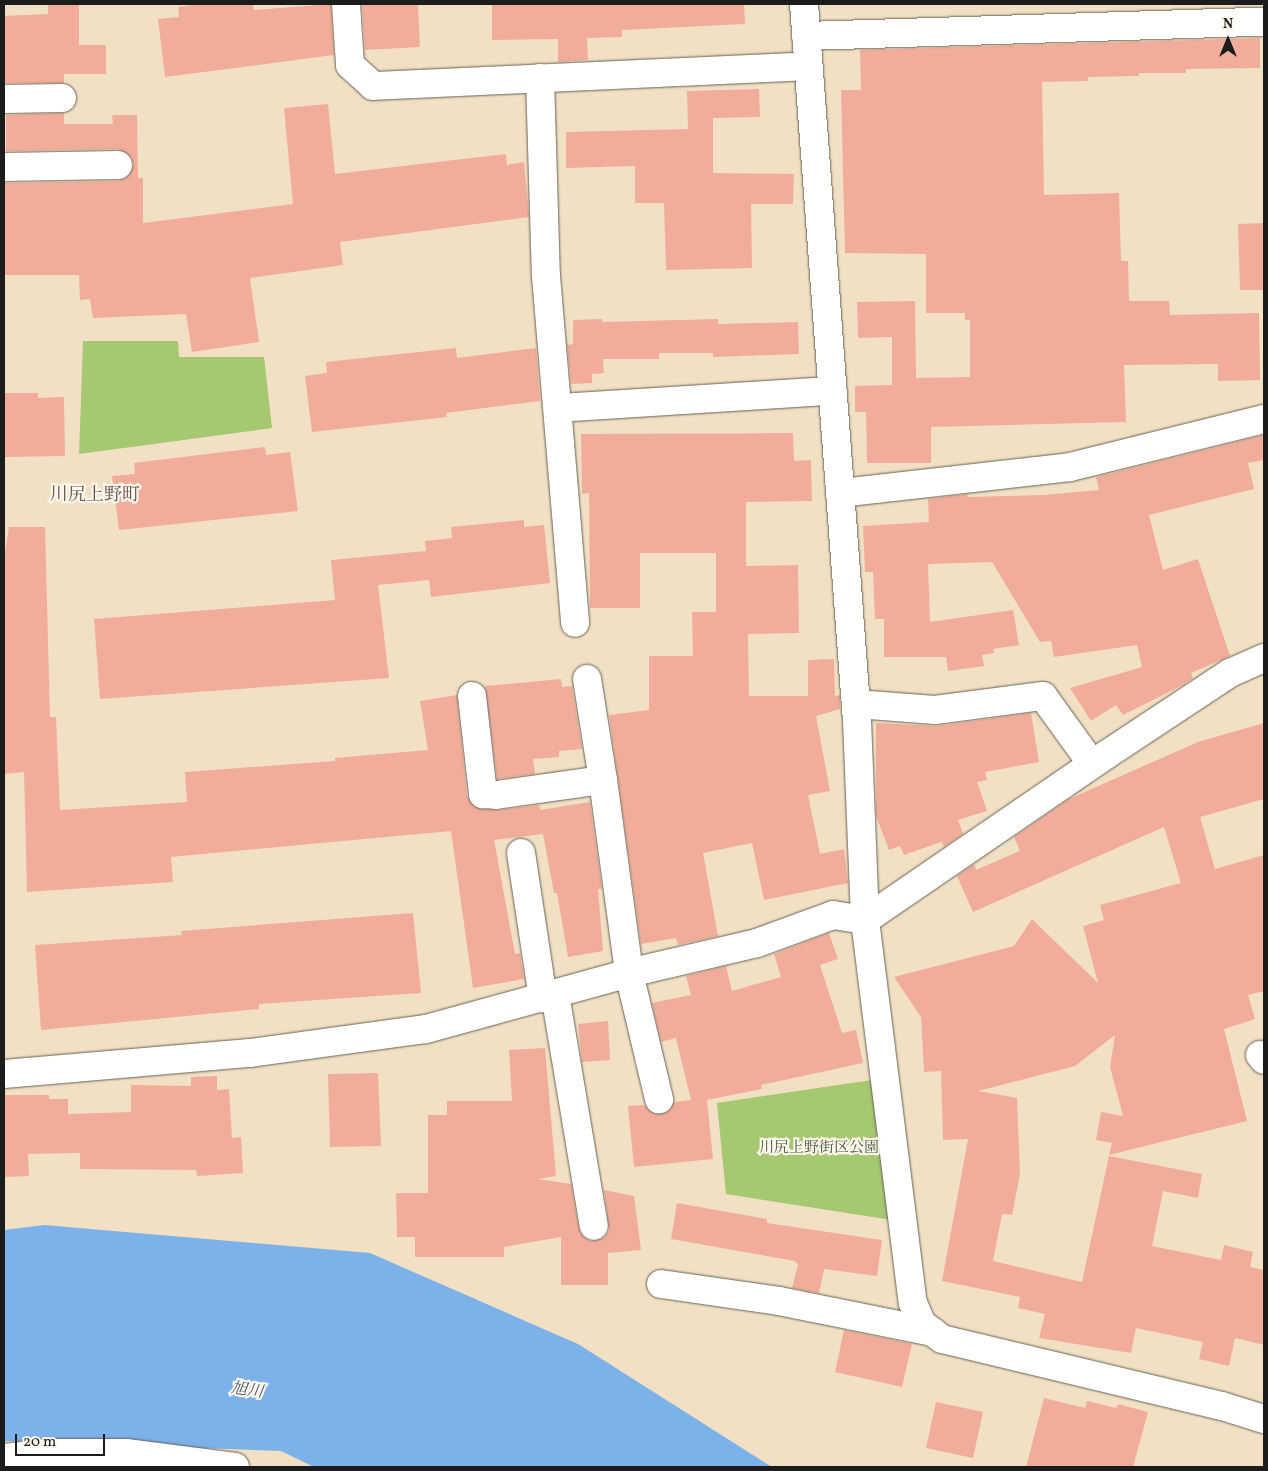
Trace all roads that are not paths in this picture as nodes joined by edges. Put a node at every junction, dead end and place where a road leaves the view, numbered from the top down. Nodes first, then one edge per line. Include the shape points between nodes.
1 (346, 4) edge
2 (804, 4) edge
3 (1264, 22) edge
4 (806, 36) junction
5 (808, 66) junction
6 (540, 78) junction
7 (62, 98) dead end
8 (4, 99) edge
9 (118, 165) dead end
10 (4, 167) edge
11 (832, 391) junction
12 (558, 408) junction
13 (1264, 419) edge
14 (840, 493) junction
15 (575, 623) dead end
16 (1264, 658) edge
17 (587, 679) dead end
18 (472, 696) dead end
19 (856, 704) junction
20 (1092, 764) junction
21 (603, 780) junction
22 (521, 853) dead end
23 (865, 920) junction
24 (629, 974) junction
25 (549, 996) junction
26 (4, 1074) edge
27 (659, 1099) dead end
28 (594, 1226) dead end
29 (661, 1284) dead end
30 (933, 1332) junction
31 (1264, 1419) edge
32 (4, 1458) edge
33 (235, 1467) edge

1 - 6 street via 350,65 373,86
2 - 4 street
3 - 4 street
4 - 5 street
5 - 6 street
5 - 11 street
6 - 12 street via 546,276
7 - 8 street
9 - 10 street
11 - 12 street
11 - 14 street
12 - 15 street
13 - 14 street via 1070,468
14 - 19 street
16 - 20 street via 1230,673
17 - 21 street
18 - 21 street via 483,794
19 - 20 street via 935,710 1043,696
19 - 23 street
20 - 23 street
21 - 24 street
22 - 25 street
23 - 24 street via 833,915 757,943
23 - 30 street via 914,1303 922,1324
24 - 25 street
24 - 27 street
25 - 26 street via 426,1029 250,1053
25 - 28 street
29 - 30 street via 779,1301
30 - 31 street via 942,1339
32 - 33 street via 49,1453 126,1453

